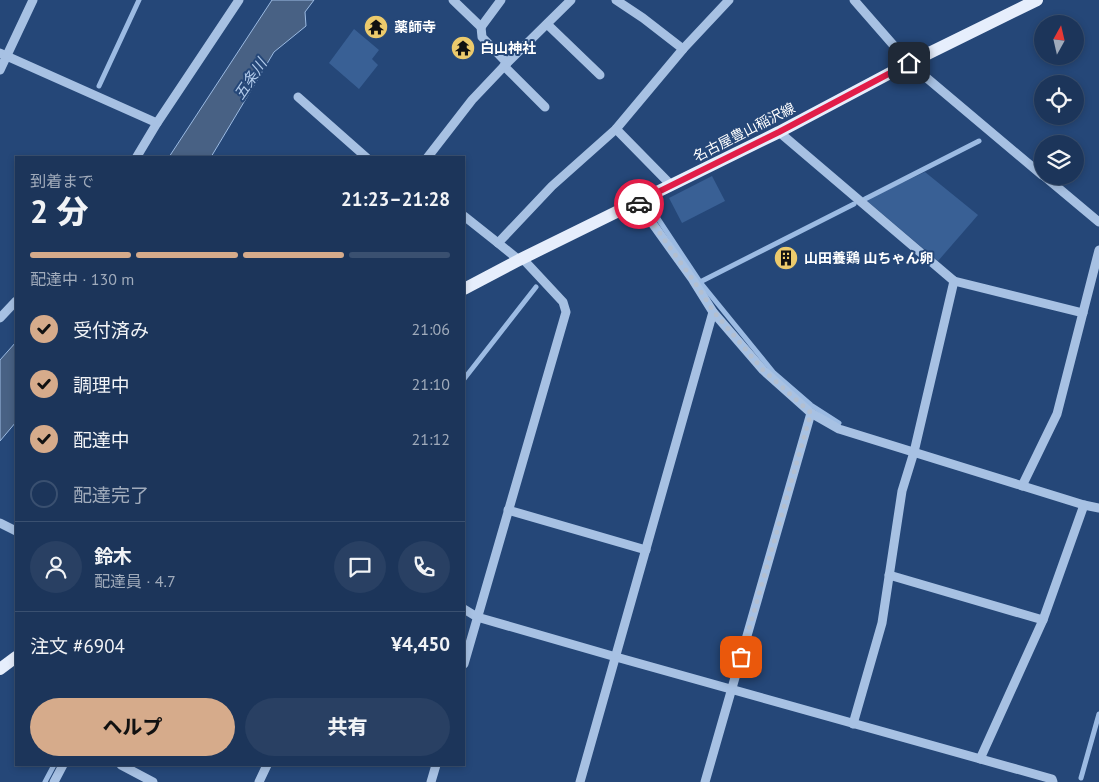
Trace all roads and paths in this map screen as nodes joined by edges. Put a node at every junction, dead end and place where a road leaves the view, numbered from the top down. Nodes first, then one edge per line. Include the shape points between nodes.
1 (33, 0) edge
2 (239, 0) edge
3 (453, 0) edge
4 (501, 0) edge
5 (571, 0) edge
6 (616, 0) edge
7 (729, 0) edge
8 (854, 0) edge
9 (1037, 0) edge
10 (547, 24) junction
11 (481, 27) junction
12 (684, 48) junction
13 (3, 54) edge
14 (909, 63) junction
15 (506, 65) junction
16 (0, 70) edge
17 (600, 75) dead end
18 (298, 97) dead end
19 (545, 108) dead end
20 (158, 123) junction
21 (616, 128) junction
22 (779, 132) junction
23 (137, 156) edge
24 (365, 156) edge
25 (429, 156) edge
26 (1034, 168) edge
27 (671, 185) junction
28 (1054, 185) edge
29 (638, 202) junction
30 (465, 217) edge
31 (1099, 222) edge
32 (498, 243) junction
33 (1099, 250) edge
34 (520, 259) junction
35 (954, 281) junction
36 (465, 288) edge
37 (15, 302) edge
38 (714, 312) junction
39 (1083, 313) junction
40 (0, 318) edge
41 (811, 413) junction
42 (914, 452) junction
43 (1022, 486) junction
44 (1084, 505) junction
45 (1099, 508) edge
46 (508, 510) junction
47 (0, 522) edge
48 (15, 530) edge
49 (646, 550) junction
50 (889, 575) junction
51 (465, 611) edge
52 (477, 617) junction
53 (1043, 620) junction
54 (616, 657) junction
55 (15, 658) edge
56 (465, 660) edge
57 (0, 669) edge
58 (731, 690) junction
59 (854, 724) junction
60 (980, 759) junction
61 (62, 766) edge
62 (124, 766) edge
63 (267, 766) edge
64 (436, 766) edge
65 (1052, 780) edge
66 (54, 782) edge
67 (153, 782) edge
68 (259, 782) edge
69 (431, 782) edge
70 (580, 782) edge
71 (705, 782) edge

1 - 13 street
2 - 20 street
3 - 11 street
4 - 11 street
5 - 10 street
6 - 12 street
7 - 12 street
8 - 14 street
9 - 14 main road, 名古屋豊山稲沢線
10 - 15 street
10 - 17 street
11 - 15 street via 482,37
12 - 21 street
13 - 16 street
13 - 20 street
14 - 22 main road, 名古屋豊山稲沢線
14 - 26 street
15 - 19 street
15 - 25 street via 462,112
18 - 24 street
20 - 23 street
21 - 27 street
21 - 32 street via 552,186
22 - 27 main road, 名古屋豊山稲沢線
22 - 35 street
27 - 29 main road, 名古屋豊山稲沢線
28 - 31 street
29 - 34 main road, 名古屋豊山稲沢線
29 - 38 street
30 - 32 street
32 - 34 street
33 - 39 street
34 - 36 main road, 名古屋豊山稲沢線
34 - 46 street via 563,302 566,312
35 - 39 street
35 - 42 street
37 - 40 street
38 - 41 street via 763,370
38 - 49 street
39 - 43 street via 1057,414
41 - 42 street via 839,429
41 - 58 street
42 - 43 street
42 - 50 street via 902,491
43 - 44 street
44 - 45 street
44 - 53 street
46 - 49 street
46 - 52 street
47 - 48 street
49 - 54 street
50 - 53 street
50 - 59 street via 882,623
51 - 52 street
52 - 54 street
52 - 56 street
53 - 60 street
54 - 58 street
54 - 70 street
55 - 57 main road
58 - 59 street
58 - 71 street
59 - 60 street
60 - 65 street
61 - 66 street
62 - 67 street
63 - 68 street
64 - 69 street

